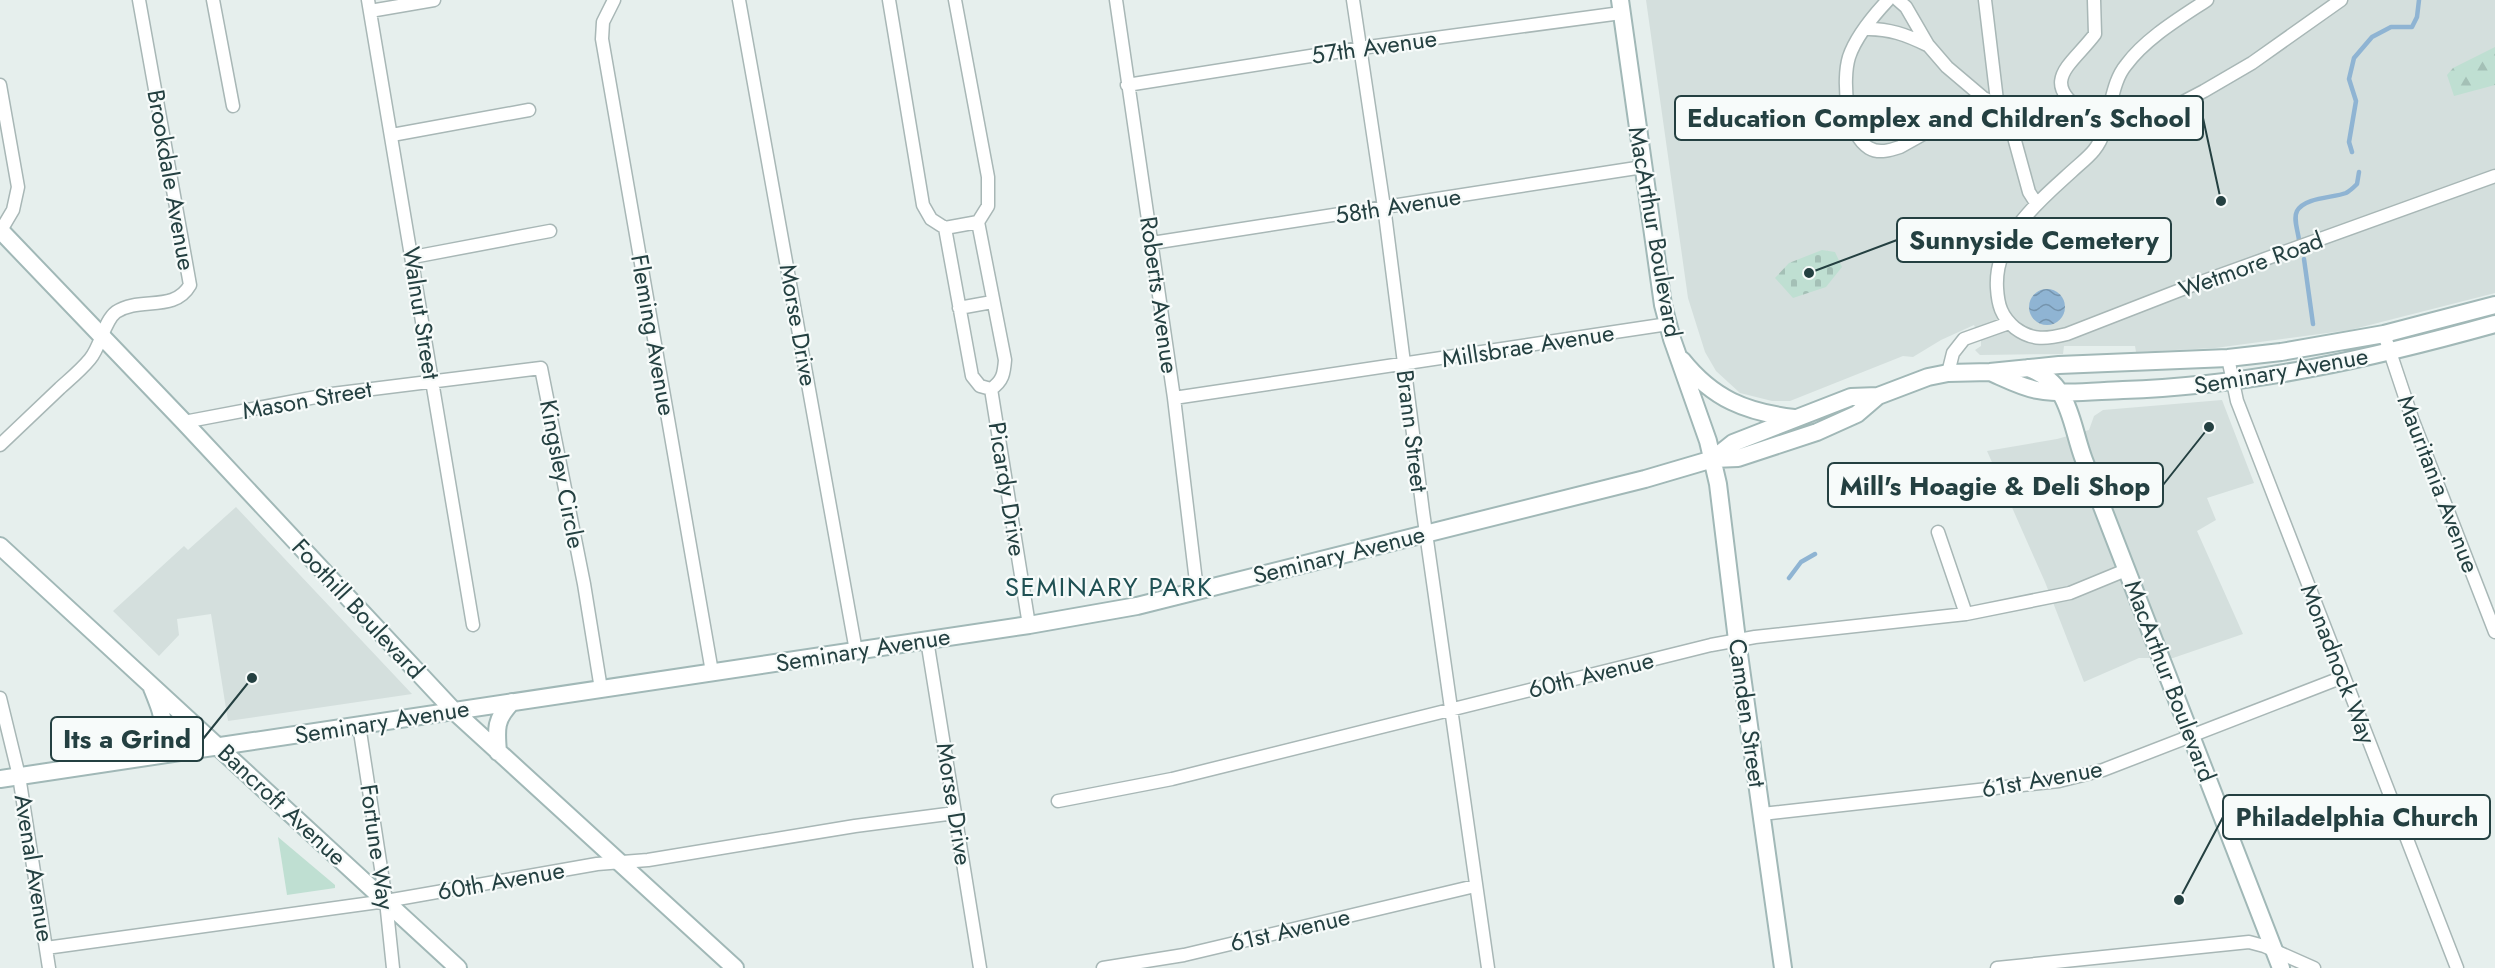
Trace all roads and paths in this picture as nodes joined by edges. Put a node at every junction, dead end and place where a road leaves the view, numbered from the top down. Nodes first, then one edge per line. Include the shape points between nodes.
1 (139, 0) edge
2 (213, 0) edge
3 (434, 0) edge
4 (614, 0) edge
5 (739, 0) edge
6 (890, 0) edge
7 (955, 0) edge
8 (1116, 0) edge
9 (1353, 0) edge
10 (1888, 0) edge
11 (1898, 0) edge
12 (1985, 0) edge
13 (2094, 0) edge
14 (2342, 0) edge
15 (2206, 1) edge
16 (369, 5) edge
17 (1620, 6) edge
18 (1865, 29) junction
19 (1928, 45) junction
20 (1361, 48) junction
21 (0, 85) edge
22 (1127, 85) junction
23 (1986, 99) junction
24 (233, 106) dead end
25 (1998, 109) junction
26 (2109, 109) junction
27 (529, 110) dead end
28 (2087, 114) junction
29 (2106, 130) junction
30 (392, 135) junction
31 (1643, 167) junction
32 (2495, 176) edge
33 (2036, 203) junction
34 (1384, 208) junction
35 (978, 222) junction
36 (945, 228) junction
37 (0, 231) edge
38 (550, 231) dead end
39 (1152, 243) junction
40 (413, 257) junction
41 (992, 302) junction
42 (2495, 305) edge
43 (959, 308) junction
44 (2009, 323) junction
45 (1668, 324) junction
46 (2495, 324) edge
47 (2384, 334) junction
48 (103, 338) junction
49 (2390, 351) junction
50 (1677, 354) junction
51 (2228, 358) junction
52 (1404, 364) junction
53 (2089, 364) junction
54 (2028, 368) junction
55 (1990, 372) junction
56 (1948, 373) junction
57 (431, 381) junction
58 (2232, 382) junction
59 (991, 389) junction
60 (2062, 393) junction
61 (1878, 396) junction
62 (1174, 398) junction
63 (1795, 418) junction
64 (184, 422) junction
65 (0, 445) edge
66 (1713, 459) junction
67 (1938, 532) dead end
68 (1426, 533) junction
69 (0, 546) edge
70 (6, 561) edge
71 (2126, 570) junction
72 (1197, 590) junction
73 (1966, 614) junction
74 (473, 625) dead end
75 (1029, 625) junction
76 (2495, 632) edge
77 (927, 640) junction
78 (1737, 640) junction
79 (856, 651) junction
80 (712, 672) junction
81 (2343, 677) junction
82 (150, 682) junction
83 (601, 689) junction
84 (0, 698) edge
85 (512, 702) junction
86 (1451, 709) junction
87 (454, 711) junction
88 (359, 725) junction
89 (2191, 735) junction
90 (218, 746) junction
91 (498, 752) junction
92 (146, 757) junction
93 (19, 776) junction
94 (0, 779) edge
95 (1058, 801) dead end
96 (955, 813) junction
97 (1762, 814) junction
98 (619, 861) junction
99 (1475, 886) junction
100 (386, 901) junction
101 (46, 948) junction
102 (2274, 950) junction
103 (49, 968) edge
104 (393, 968) edge
105 (458, 968) edge
106 (735, 968) edge
107 (980, 968) edge
108 (1103, 968) edge
109 (1488, 968) edge
110 (1783, 968) edge
111 (1997, 968) edge
112 (2281, 968) edge
113 (2314, 968) edge
114 (2457, 968) edge

1 - 48 street, Brookdale Avenue via 190,285 175,300 126,307 115,313 108,320
2 - 24 street
3 - 16 street
4 - 80 street, Fleming Avenue via 603,22 602,39
5 - 79 street, Morse Drive
6 - 36 street via 923,205 931,219
7 - 35 street via 988,177 988,206
8 - 22 street, Roberts Avenue
9 - 20 street, Brann Street
10 - 18 street
11 - 19 street
12 - 25 street
13 - 28 street via 2095,34 2062,70 2061,82 2066,96
14 - 29 street via 2252,63 2204,91 2139,125
15 - 26 street via 2139,50 2125,66
16 - 30 street, Walnut Street
17 - 20 street, 57th Avenue
17 - 31 street, MacArthur Boulevard
18 - 19 street via 1896,32
18 - 23 street via 1850,55 1845,81 1857,136 1870,149 1887,152 1900,147
19 - 23 street via 1961,81
20 - 22 street, 57th Avenue
20 - 34 street, Brann Street
21 - 37 street via 18,187 13,210
22 - 39 street, Roberts Avenue
23 - 25 street
25 - 33 street via 2012,130 2029,192
26 - 28 street via 2096,105
26 - 29 street via 2113,119
27 - 30 street
28 - 29 street via 2089,126 2096,131
29 - 33 street via 2099,147
30 - 40 street, Walnut Street
31 - 34 street, 58th Avenue
31 - 45 street, MacArthur Boulevard
32 - 44 street, Wetmore Road via 2067,334 2045,339 2024,334
33 - 44 street via 2005,247 1998,268 1998,307
34 - 39 street, 58th Avenue
34 - 52 street, Brann Street
35 - 36 street
35 - 41 street
36 - 43 street
37 - 48 street, Foothill Boulevard
38 - 40 street
39 - 62 street, Roberts Avenue
40 - 57 street, Walnut Street
41 - 43 street
41 - 59 street via 1005,360 1004,373
42 - 47 street, Seminary Avenue
43 - 59 street via 972,376 980,386
44 - 56 street via 1964,339 1953,353
45 - 50 street, MacArthur Boulevard
45 - 52 street, Millsbrae Avenue
46 - 49 street, Seminary Avenue
47 - 49 street, Mauritania Avenue
47 - 51 street, Seminary Avenue
48 - 64 street, Foothill Boulevard
48 - 65 street via 90,360
49 - 58 street, Seminary Avenue
49 - 76 street, Mauritania Avenue
50 - 63 street via 1728,401
50 - 66 street, MacArthur Boulevard
51 - 53 street, Seminary Avenue
51 - 58 street, Monadnock Way
52 - 62 street, Millsbrae Avenue
52 - 68 street, Brann Street
53 - 54 street
53 - 60 street
54 - 55 street
54 - 60 street via 2046,376
55 - 56 street
55 - 60 street via 2028,388
56 - 61 street
57 - 64 street, Mason Street via 332,394
57 - 74 street, Walnut Street
57 - 83 street, Kingsley Circle via 541,368
58 - 60 street, Seminary Avenue
58 - 81 street, Monadnock Way
59 - 75 street, Picardy Drive
60 - 71 street, MacArthur Boulevard
61 - 63 street via 1851,397
61 - 66 street via 1841,423 1737,458
62 - 72 street, Roberts Avenue
63 - 66 street via 1733,443
64 - 87 street, Foothill Boulevard
66 - 68 street, Seminary Avenue
66 - 78 street, Camden Street
67 - 73 street
68 - 72 street, Seminary Avenue
68 - 86 street, Brann Street
69 - 70 street, Bancroft Avenue
70 - 82 street, Bancroft Avenue
71 - 73 street, 60th Avenue via 2070,593
71 - 89 street, MacArthur Boulevard
72 - 75 street, Seminary Avenue via 1137,606
73 - 78 street, 60th Avenue
75 - 77 street, Seminary Avenue
77 - 79 street, Seminary Avenue
77 - 96 street, Morse Drive
78 - 86 street, 60th Avenue
78 - 97 street, Camden Street
79 - 80 street, Seminary Avenue
80 - 83 street, Seminary Avenue
81 - 89 street, 61st Avenue
81 - 114 street, Monadnock Way
82 - 90 street, Bancroft Avenue
82 - 92 street via 164,726
83 - 85 street, Seminary Avenue
84 - 93 street, Avenal Avenue
85 - 87 street, Seminary Avenue
85 - 91 street via 498,721
86 - 95 street, 60th Avenue via 1172,779
86 - 99 street, Brann Street
87 - 88 street, Seminary Avenue
87 - 91 street, Foothill Boulevard
88 - 90 street, Seminary Avenue
88 - 100 street, Fortune Way
89 - 97 street, 61st Avenue via 2103,770 2059,781
89 - 102 street, MacArthur Boulevard
90 - 92 street, Seminary Avenue
90 - 100 street, Bancroft Avenue
91 - 98 street, Foothill Boulevard
92 - 93 street, Seminary Avenue
93 - 94 street, Seminary Avenue
93 - 101 street, Avenal Avenue
96 - 98 street, 60th Avenue via 648,860
96 - 107 street, Morse Drive
97 - 110 street, Camden Street
98 - 100 street, 60th Avenue
98 - 106 street, Foothill Boulevard
99 - 108 street, 61st Avenue via 1184,956
99 - 109 street, Brann Street
100 - 101 street, 60th Avenue
100 - 104 street, Fortune Way
100 - 105 street, Bancroft Avenue
101 - 103 street, Avenal Avenue
102 - 111 street via 2243,942
102 - 112 street, MacArthur Boulevard
102 - 113 street

